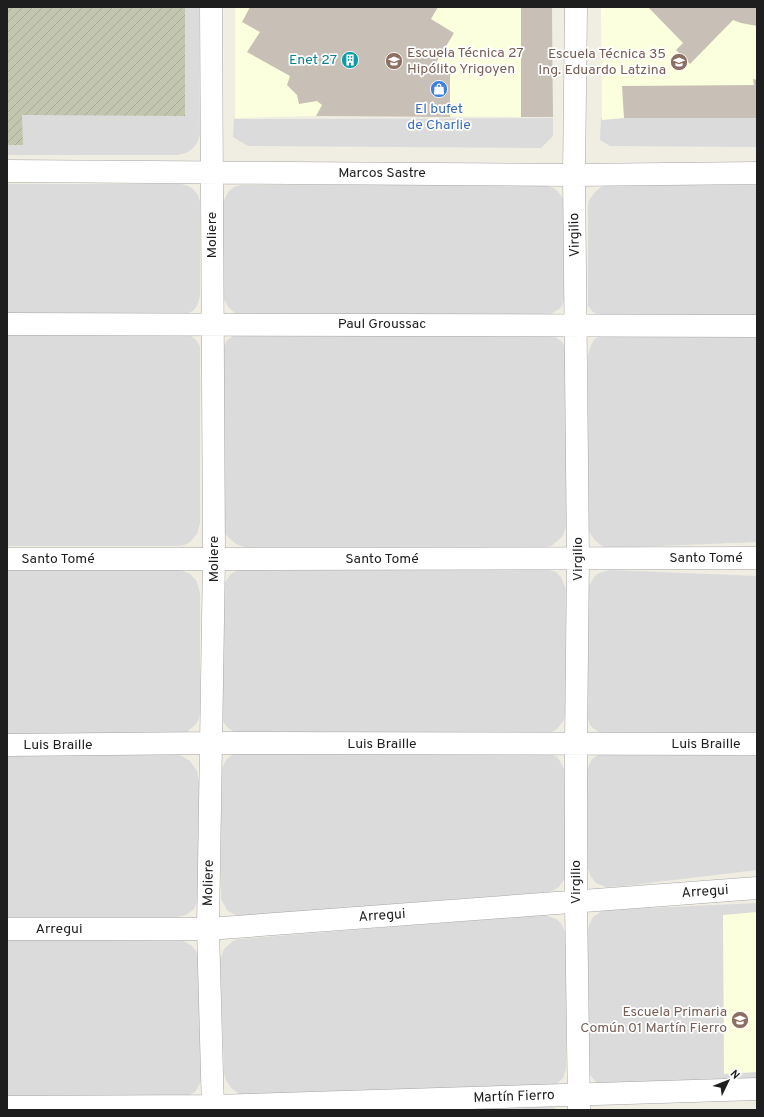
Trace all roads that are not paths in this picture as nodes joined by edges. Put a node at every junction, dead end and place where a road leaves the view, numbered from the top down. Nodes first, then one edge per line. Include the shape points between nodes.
1 (211, 7) edge
2 (576, 7) edge
3 (7, 171) edge
4 (212, 172) junction
5 (757, 173) edge
6 (574, 175) junction
7 (7, 324) edge
8 (212, 324) junction
9 (576, 325) junction
10 (757, 326) edge
11 (7, 558) edge
12 (757, 558) edge
13 (214, 559) junction
14 (578, 559) junction
15 (211, 743) junction
16 (576, 744) junction
17 (757, 744) edge
18 (7, 745) edge
19 (757, 888) edge
20 (576, 902) junction
21 (7, 929) edge
22 (208, 929) junction
23 (757, 1089) edge
24 (579, 1102) edge
25 (7, 1107) edge
26 (213, 1108) edge

1 - 4 street, Moliere
2 - 6 street, Virgilio
3 - 4 street, Marcos Sastre
4 - 6 street, Marcos Sastre
4 - 8 street, Moliere
5 - 6 street, Marcos Sastre
6 - 9 street, Virgilio
7 - 8 street, Paul Groussac
8 - 9 street, Paul Groussac
8 - 13 street, Moliere
9 - 10 street, Paul Groussac
9 - 14 street, Virgilio
11 - 13 street, Santo Tomé
12 - 14 street, Santo Tomé
13 - 14 street, Santo Tomé
13 - 15 street, Moliere
14 - 16 street, Virgilio
15 - 16 street, Luis Braille
15 - 18 street, Luis Braille
15 - 22 street, Moliere
16 - 17 street, Luis Braille
16 - 20 street, Virgilio
19 - 20 street, Arregui
20 - 22 street, Arregui
20 - 24 street, Virgilio
21 - 22 street, Arregui
22 - 26 street, Moliere
23 - 24 street, Martín Fierro
24 - 26 street, Martín Fierro
25 - 26 street, Martín Fierro

